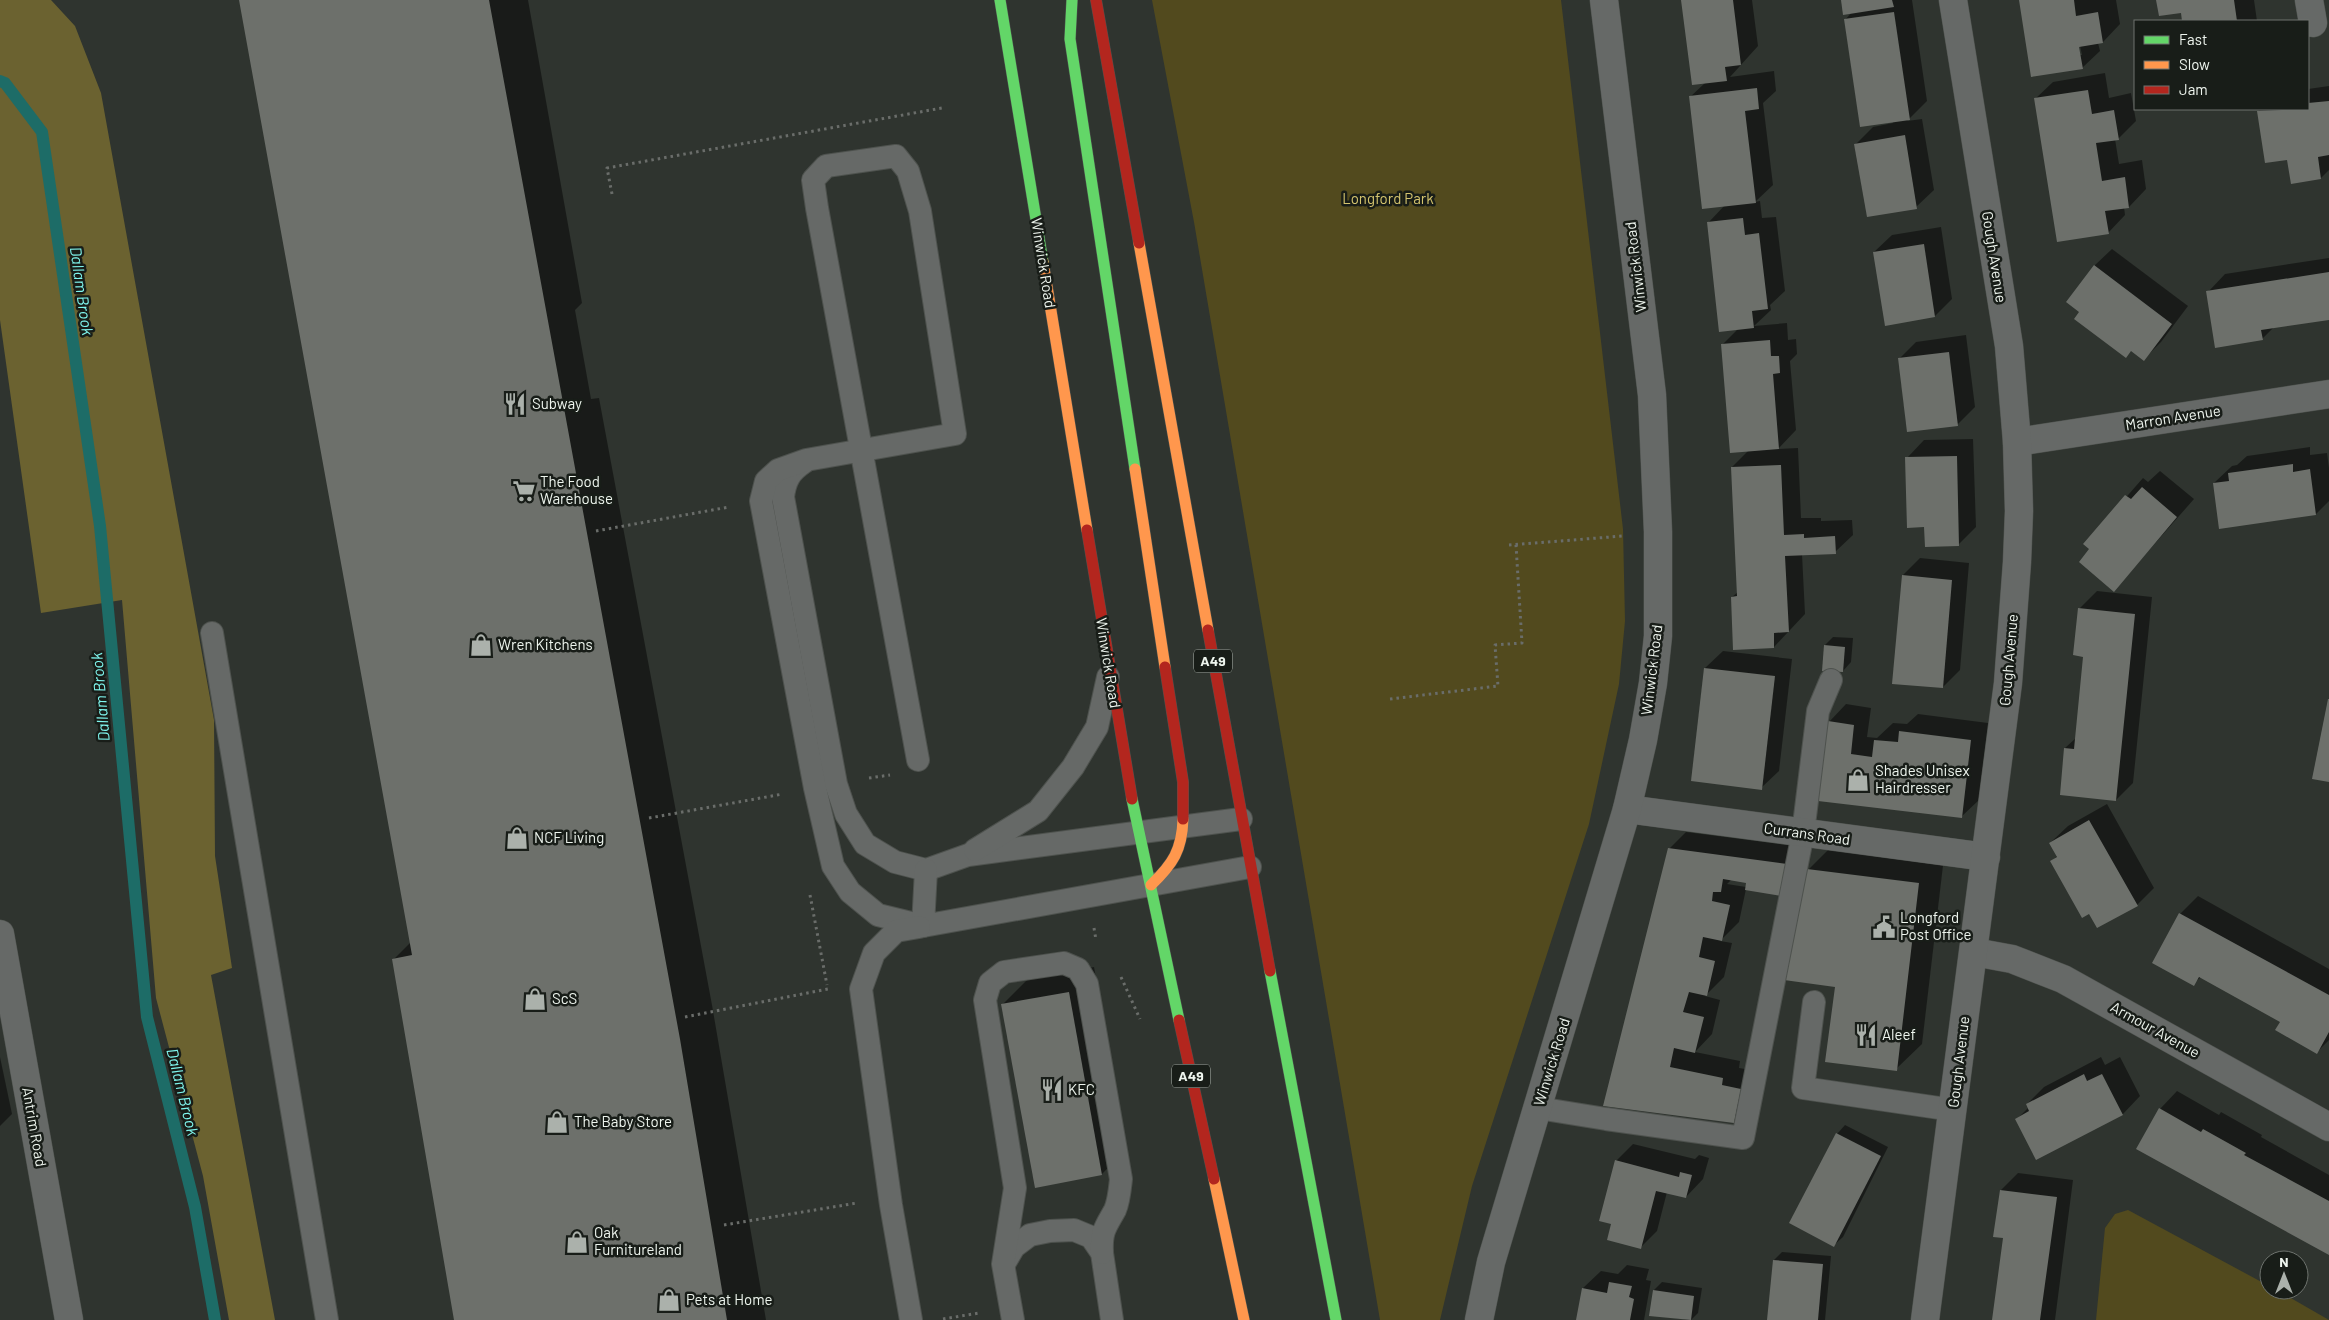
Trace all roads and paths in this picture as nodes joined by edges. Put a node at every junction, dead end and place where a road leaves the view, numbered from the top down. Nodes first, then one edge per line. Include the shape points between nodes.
1 (1000, 0) edge
2 (1072, 0) edge
3 (1096, 0) edge
4 (1604, 0) edge
5 (1953, 0) edge
6 (942, 108) dead end
7 (612, 194) dead end
8 (2329, 394) edge
9 (2018, 442) junction
10 (862, 451) junction
11 (806, 460) junction
12 (1658, 532) junction
13 (1509, 545) dead end
14 (1516, 545) junction
15 (212, 633) dead end
16 (1109, 669) junction
17 (1831, 680) dead end
18 (1390, 699) dead end
19 (918, 760) dead end
20 (791, 792) dead end
21 (1627, 809) junction
22 (649, 818) dead end
23 (1241, 819) junction
24 (1183, 827) junction
25 (1140, 832) junction
26 (1803, 833) junction
27 (968, 855) junction
28 (1986, 857) junction
29 (1250, 867) junction
30 (926, 870) junction
31 (1151, 885) junction
32 (809, 886) dead end
33 (923, 926) junction
34 (0, 934) edge
35 (1089, 936) dead end
36 (1102, 947) dead end
37 (1974, 952) junction
38 (1120, 976) dead end
39 (828, 989) junction
40 (829, 995) dead end
41 (1814, 1002) dead end
42 (686, 1017) dead end
43 (1143, 1027) dead end
44 (1538, 1108) junction
45 (1953, 1110) junction
46 (2329, 1127) edge
47 (858, 1203) dead end
48 (724, 1226) dead end
49 (1102, 1254) junction
50 (1003, 1264) junction
51 (69, 1320) edge
52 (327, 1320) edge
53 (911, 1320) edge
54 (1013, 1320) edge
55 (1112, 1320) edge
56 (1244, 1320) edge
57 (1336, 1320) edge
58 (1479, 1320) edge
59 (1925, 1320) edge

1 - 16 highway, Winwick Road / A49
2 - 24 highway via 1070,39 1183,782
3 - 23 highway, A49
4 - 12 street, Winwick Road via 1652,395
5 - 9 street, Gough Avenue via 2009,346
6 - 7 path via 607,168
8 - 9 street, Marron Avenue
9 - 28 street, Gough Avenue via 2018,562 2008,683
10 - 10 lane via 955,434 920,211 908,171 896,156 826,166 813,180
10 - 11 lane
10 - 19 lane
11 - 30 lane via 784,483 783,497 836,784 846,814 865,844 895,862
11 - 33 lane via 778,470 766,481 761,502 833,866 850,892 878,916
12 - 14 path
12 - 21 street, Winwick Road via 1658,636 1654,673
13 - 14 path
14 - 18 path via 1522,643 1495,644 1498,686
15 - 52 lane
16 - 25 highway, Winwick Road / A49
16 - 27 lane via 1097,727 1073,767 1038,811
17 - 26 lane via 1818,711
20 - 22 path
21 - 26 street, Currans Road
21 - 44 street, Winwick Road
23 - 24 lane
23 - 29 highway, A49
24 - 25 lane
24 - 31 highway via 1180,846 1170,866
25 - 27 lane
25 - 31 highway, Winwick Road / A49
26 - 28 street, Currans Road
26 - 44 lane via 1743,1138
27 - 30 lane
28 - 37 street, Gough Avenue
29 - 31 lane
29 - 57 highway, A49
30 - 33 lane
31 - 33 lane
31 - 56 highway, Winwick Road / A49
32 - 39 path
33 - 53 lane via 896,931 874,953 861,989 891,1205
34 - 51 street, Antrim Road
35 - 36 path
37 - 45 street, Gough Avenue
37 - 46 street, Armour Avenue via 2012,959 2063,979
38 - 43 path
39 - 40 path
39 - 42 path
41 - 45 lane via 1803,1088
44 - 58 street, Winwick Road via 1491,1262
45 - 59 street, Gough Avenue
47 - 48 path
49 - 50 lane via 1091,1237 1074,1230 1050,1231 1030,1235 1014,1247
49 - 50 lane via 1104,1225 1116,1208 1121,1179 1087,984 1078,969 1064,963 1004,972 990,983 985,1000 1015,1188
49 - 55 lane
50 - 54 lane

